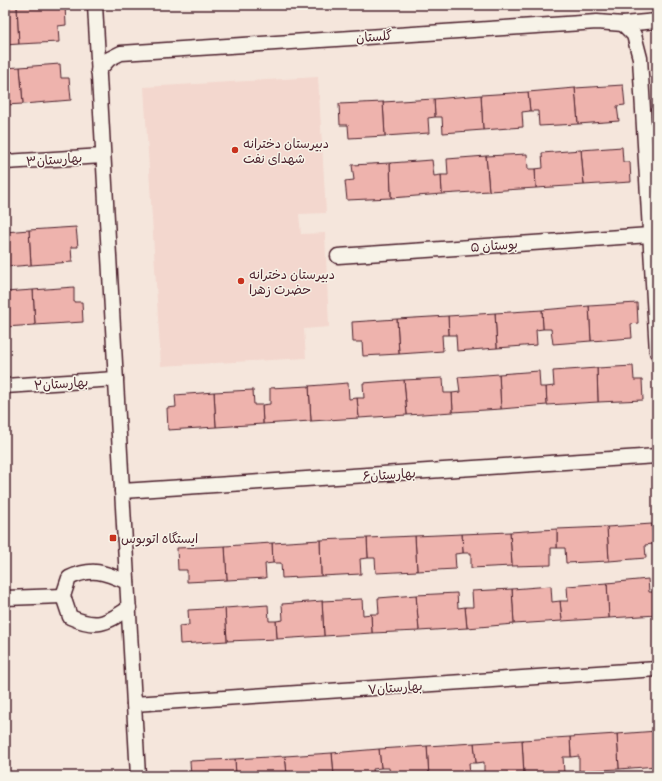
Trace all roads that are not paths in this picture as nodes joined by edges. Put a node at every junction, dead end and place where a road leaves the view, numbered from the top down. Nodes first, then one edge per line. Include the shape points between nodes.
1 (95, 5) edge
2 (657, 21) edge
3 (623, 24) junction
4 (98, 71) junction
5 (651, 146) edge
6 (103, 156) junction
7 (5, 162) edge
8 (650, 234) junction
9 (338, 256) dead end
10 (657, 352) edge
11 (116, 379) junction
12 (5, 386) edge
13 (657, 456) edge
14 (122, 491) junction
15 (127, 582) junction
16 (63, 596) junction
17 (5, 598) edge
18 (129, 608) junction
19 (657, 669) edge
20 (134, 704) junction
21 (138, 776) edge

1 - 4 street
2 - 3 street, گلستان
3 - 4 street, گلستان via 597,22 121,53 109,59
3 - 5 street via 634,35 640,58
4 - 6 street
5 - 8 street
6 - 7 street, بهارستان۳
6 - 11 street
8 - 9 street, بوستان ۵
8 - 10 street
11 - 12 street, بهارستان۲
11 - 14 street
13 - 14 street, بهارستان۶
14 - 15 street
15 - 16 street via 104,572 82,572 68,578
15 - 18 street
16 - 17 street
16 - 18 street via 70,617 86,624 107,622
18 - 20 street
19 - 20 street, بهارستان۷
20 - 21 street

